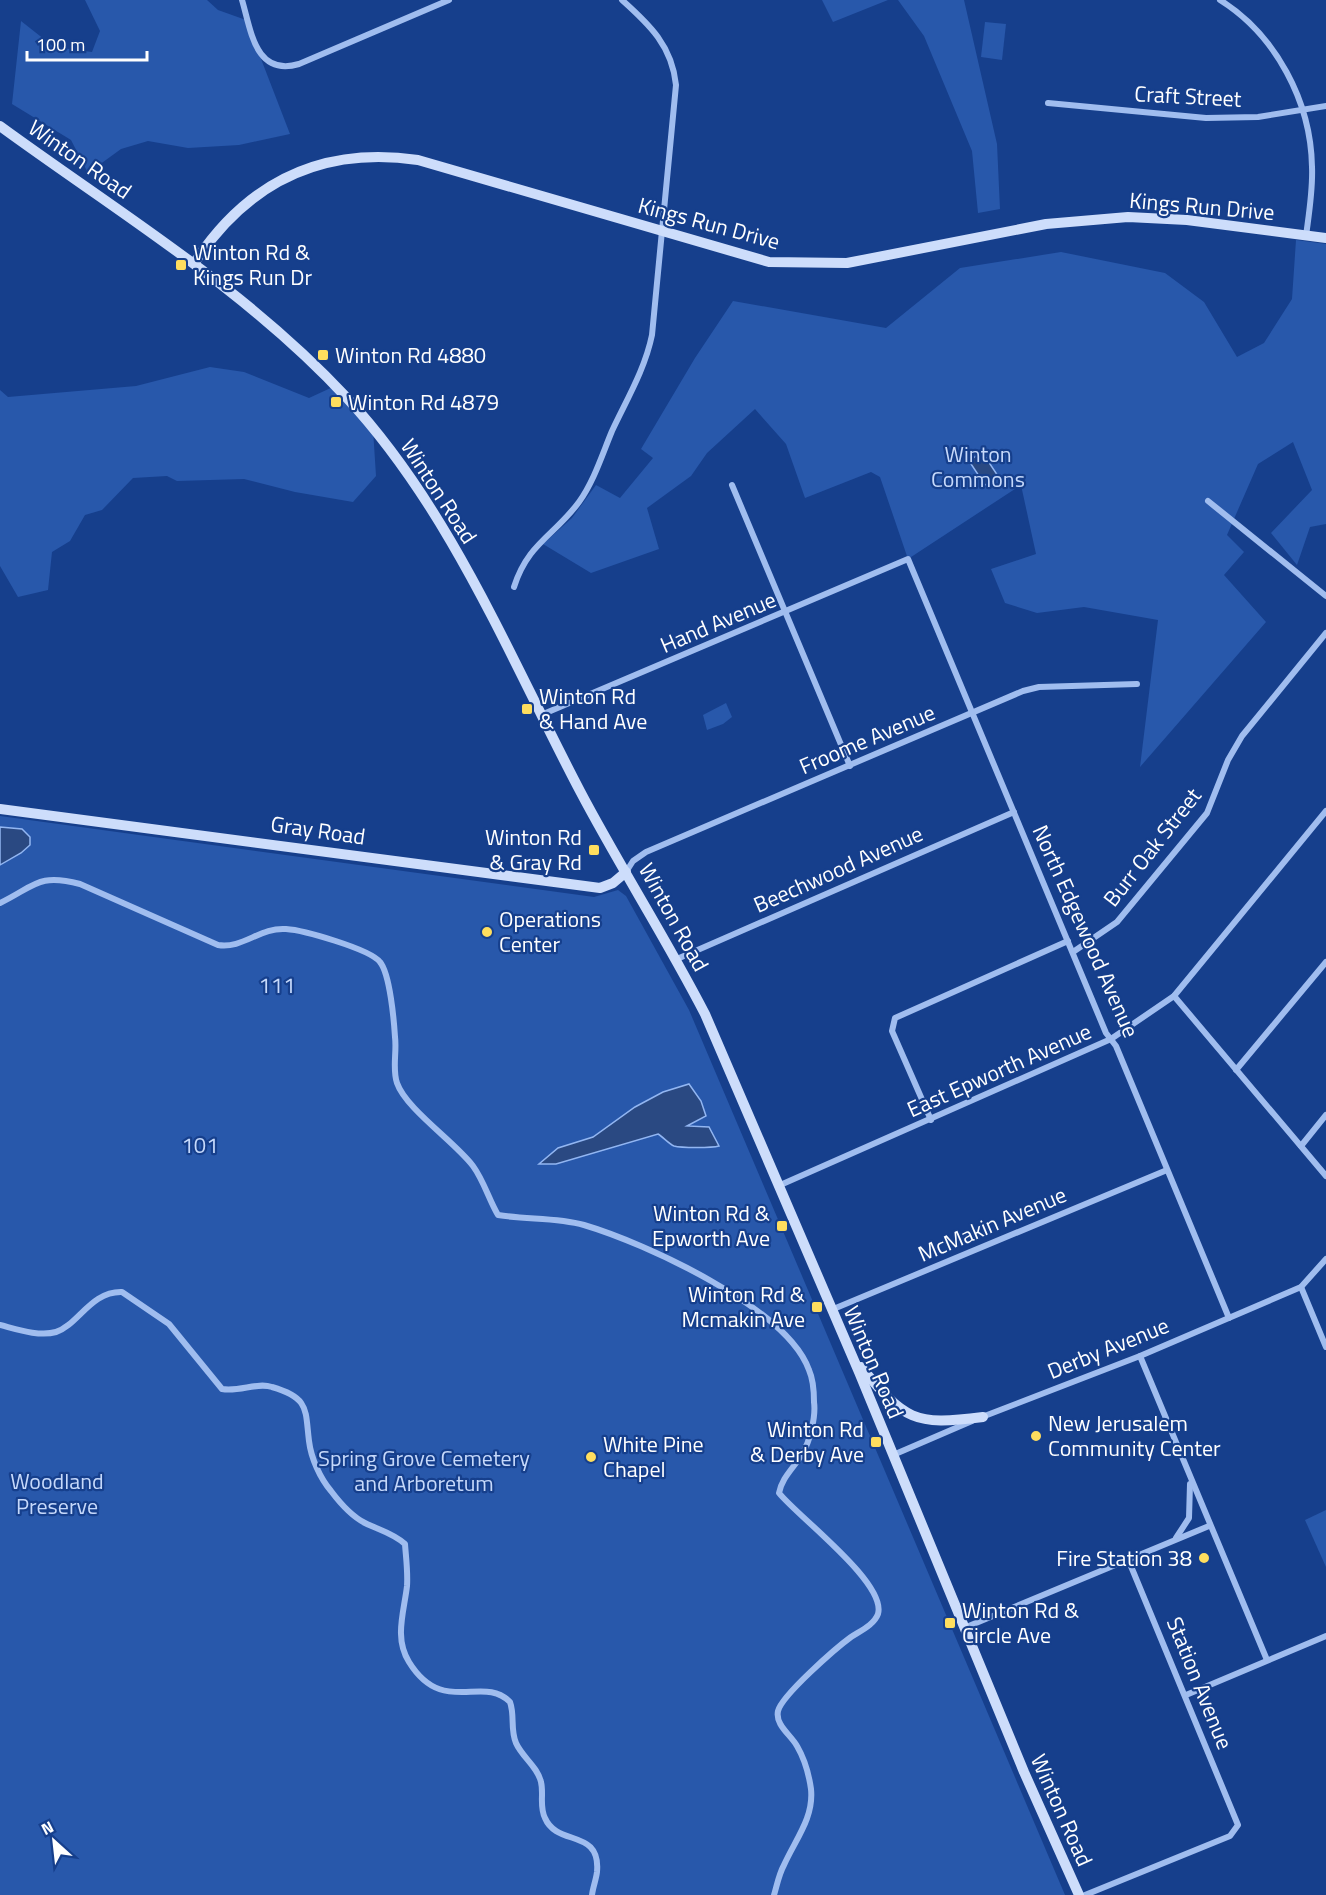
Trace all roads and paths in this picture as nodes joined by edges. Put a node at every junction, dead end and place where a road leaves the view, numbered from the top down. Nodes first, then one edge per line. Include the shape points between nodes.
1 (243, 0) edge
2 (449, 0) edge
3 (622, 0) edge
4 (1220, 0) edge
5 (1048, 103) dead end
6 (1326, 106) edge
7 (1303, 110) junction
8 (0, 126) edge
9 (663, 232) junction
10 (1306, 236) junction
11 (1326, 238) edge
12 (195, 262) junction
13 (732, 485) dead end
14 (1208, 501) dead end
15 (908, 559) joint
16 (514, 587) dead end
17 (1326, 596) edge
18 (786, 613) junction
19 (1326, 633) edge
20 (1137, 684) dead end
21 (973, 713) junction
22 (541, 715) junction
23 (850, 766) junction
24 (0, 809) edge
25 (1014, 812) junction
26 (1326, 812) edge
27 (626, 872) junction
28 (0, 903) edge
29 (1068, 941) junction
30 (1073, 952) junction
31 (677, 959) junction
32 (1326, 962) edge
33 (1174, 996) junction
34 (1111, 1039) junction
35 (1236, 1070) junction
36 (1326, 1115) edge
37 (931, 1120) junction
38 (1301, 1146) junction
39 (1167, 1170) junction
40 (1326, 1176) edge
41 (778, 1186) junction
42 (1326, 1259) edge
43 (1301, 1287) junction
44 (831, 1311) junction
45 (1230, 1318) junction
46 (0, 1325) edge
47 (1326, 1347) edge
48 (851, 1356) junction
49 (1140, 1356) junction
50 (983, 1417) junction
51 (893, 1455) junction
52 (1190, 1477) junction
53 (1209, 1526) junction
54 (1166, 1544) junction
55 (1128, 1559) junction
56 (964, 1628) junction
57 (1326, 1636) edge
58 (1267, 1660) junction
59 (1186, 1695) junction
60 (592, 1895) edge
61 (774, 1895) edge
62 (1079, 1895) edge
63 (1085, 1895) edge

1 - 2 street via 261,54 273,65 284,67
3 - 9 street via 656,32 675,74
4 - 7 street via 1274,51
5 - 7 street, Craft Street via 1206,118 1258,117
6 - 7 street, Craft Street
7 - 10 street via 1313,169
8 - 12 main road, Winton Road
9 - 10 main road, Kings Run Drive via 761,261 798,264 872,259 1046,224 1128,217 1187,220
9 - 12 main road, Kings Run Drive via 418,160 376,156 303,170 269,186 228,220
9 - 16 street via 652,334 643,367 581,498 534,547
10 - 11 main road, Kings Run Drive
12 - 22 main road, Winton Road via 323,373 399,461 452,544
13 - 18 street
14 - 17 street
15 - 18 street, Hand Avenue
15 - 21 street, North Edgewood Avenue
18 - 22 street, Hand Avenue
18 - 23 street
19 - 30 street, Burr Oak Street via 1242,736 1207,813 1117,922
20 - 21 street, Froome Avenue via 1030,689
21 - 23 street, Froome Avenue
21 - 25 street, North Edgewood Avenue
22 - 27 main road, Winton Road
23 - 27 street, Froome Avenue via 646,852
24 - 27 main road, Gray Road via 600,888 614,883
25 - 29 street, North Edgewood Avenue
25 - 31 street, Beechwood Avenue
26 - 33 street, East Epworth Avenue
27 - 31 main road, Winton Road
28 - 61 street via 35,883 65,880 218,945 233,946 267,930 286,929 332,940 374,957 384,969 388,988 396,1038 397,1084 474,1167 498,1215 584,1225 692,1269 756,1309 796,1348 809,1370 815,1404 804,1452 779,1493 869,1584 878,1614 794,1690 777,1714 780,1725 797,1746 811,1791 805,1827 782,1867
29 - 30 street, North Edgewood Avenue
29 - 37 street via 894,1018 892,1031
30 - 34 street, North Edgewood Avenue
31 - 41 main road, Winton Road via 705,1014
32 - 35 street
33 - 34 street, East Epworth Avenue
33 - 35 street
34 - 37 street, East Epworth Avenue
34 - 39 street, North Edgewood Avenue
35 - 38 street
36 - 38 street
37 - 41 street, East Epworth Avenue
38 - 40 street
39 - 44 street, McMakin Avenue
39 - 45 street, North Edgewood Avenue
41 - 44 main road, Winton Road
42 - 43 street, Derby Avenue
43 - 45 street, Derby Avenue
43 - 47 street
44 - 48 main road, Winton Road
45 - 49 street, Derby Avenue
46 - 60 street via 37,1333 56,1332 103,1296 122,1292 169,1324 222,1389 241,1391 265,1385 303,1404 308,1412 312,1455 329,1489 354,1516 405,1544 407,1584 400,1629 409,1661 439,1691 484,1691 505,1696 510,1702 517,1745 541,1779 541,1805 548,1825 592,1847 597,1872
48 - 50 main road via 906,1414 942,1422
48 - 51 main road, Winton Road
49 - 50 street, Derby Avenue
49 - 52 street
50 - 51 street, Derby Avenue
51 - 56 main road, Winton Road
52 - 53 street
52 - 54 street via 1189,1518 1180,1534
53 - 54 street
53 - 58 street
54 - 55 street
55 - 56 street
55 - 59 street, Station Avenue
56 - 62 main road, Winton Road
57 - 58 street
58 - 59 street
59 - 63 street, Station Avenue via 1237,1828 1230,1836

